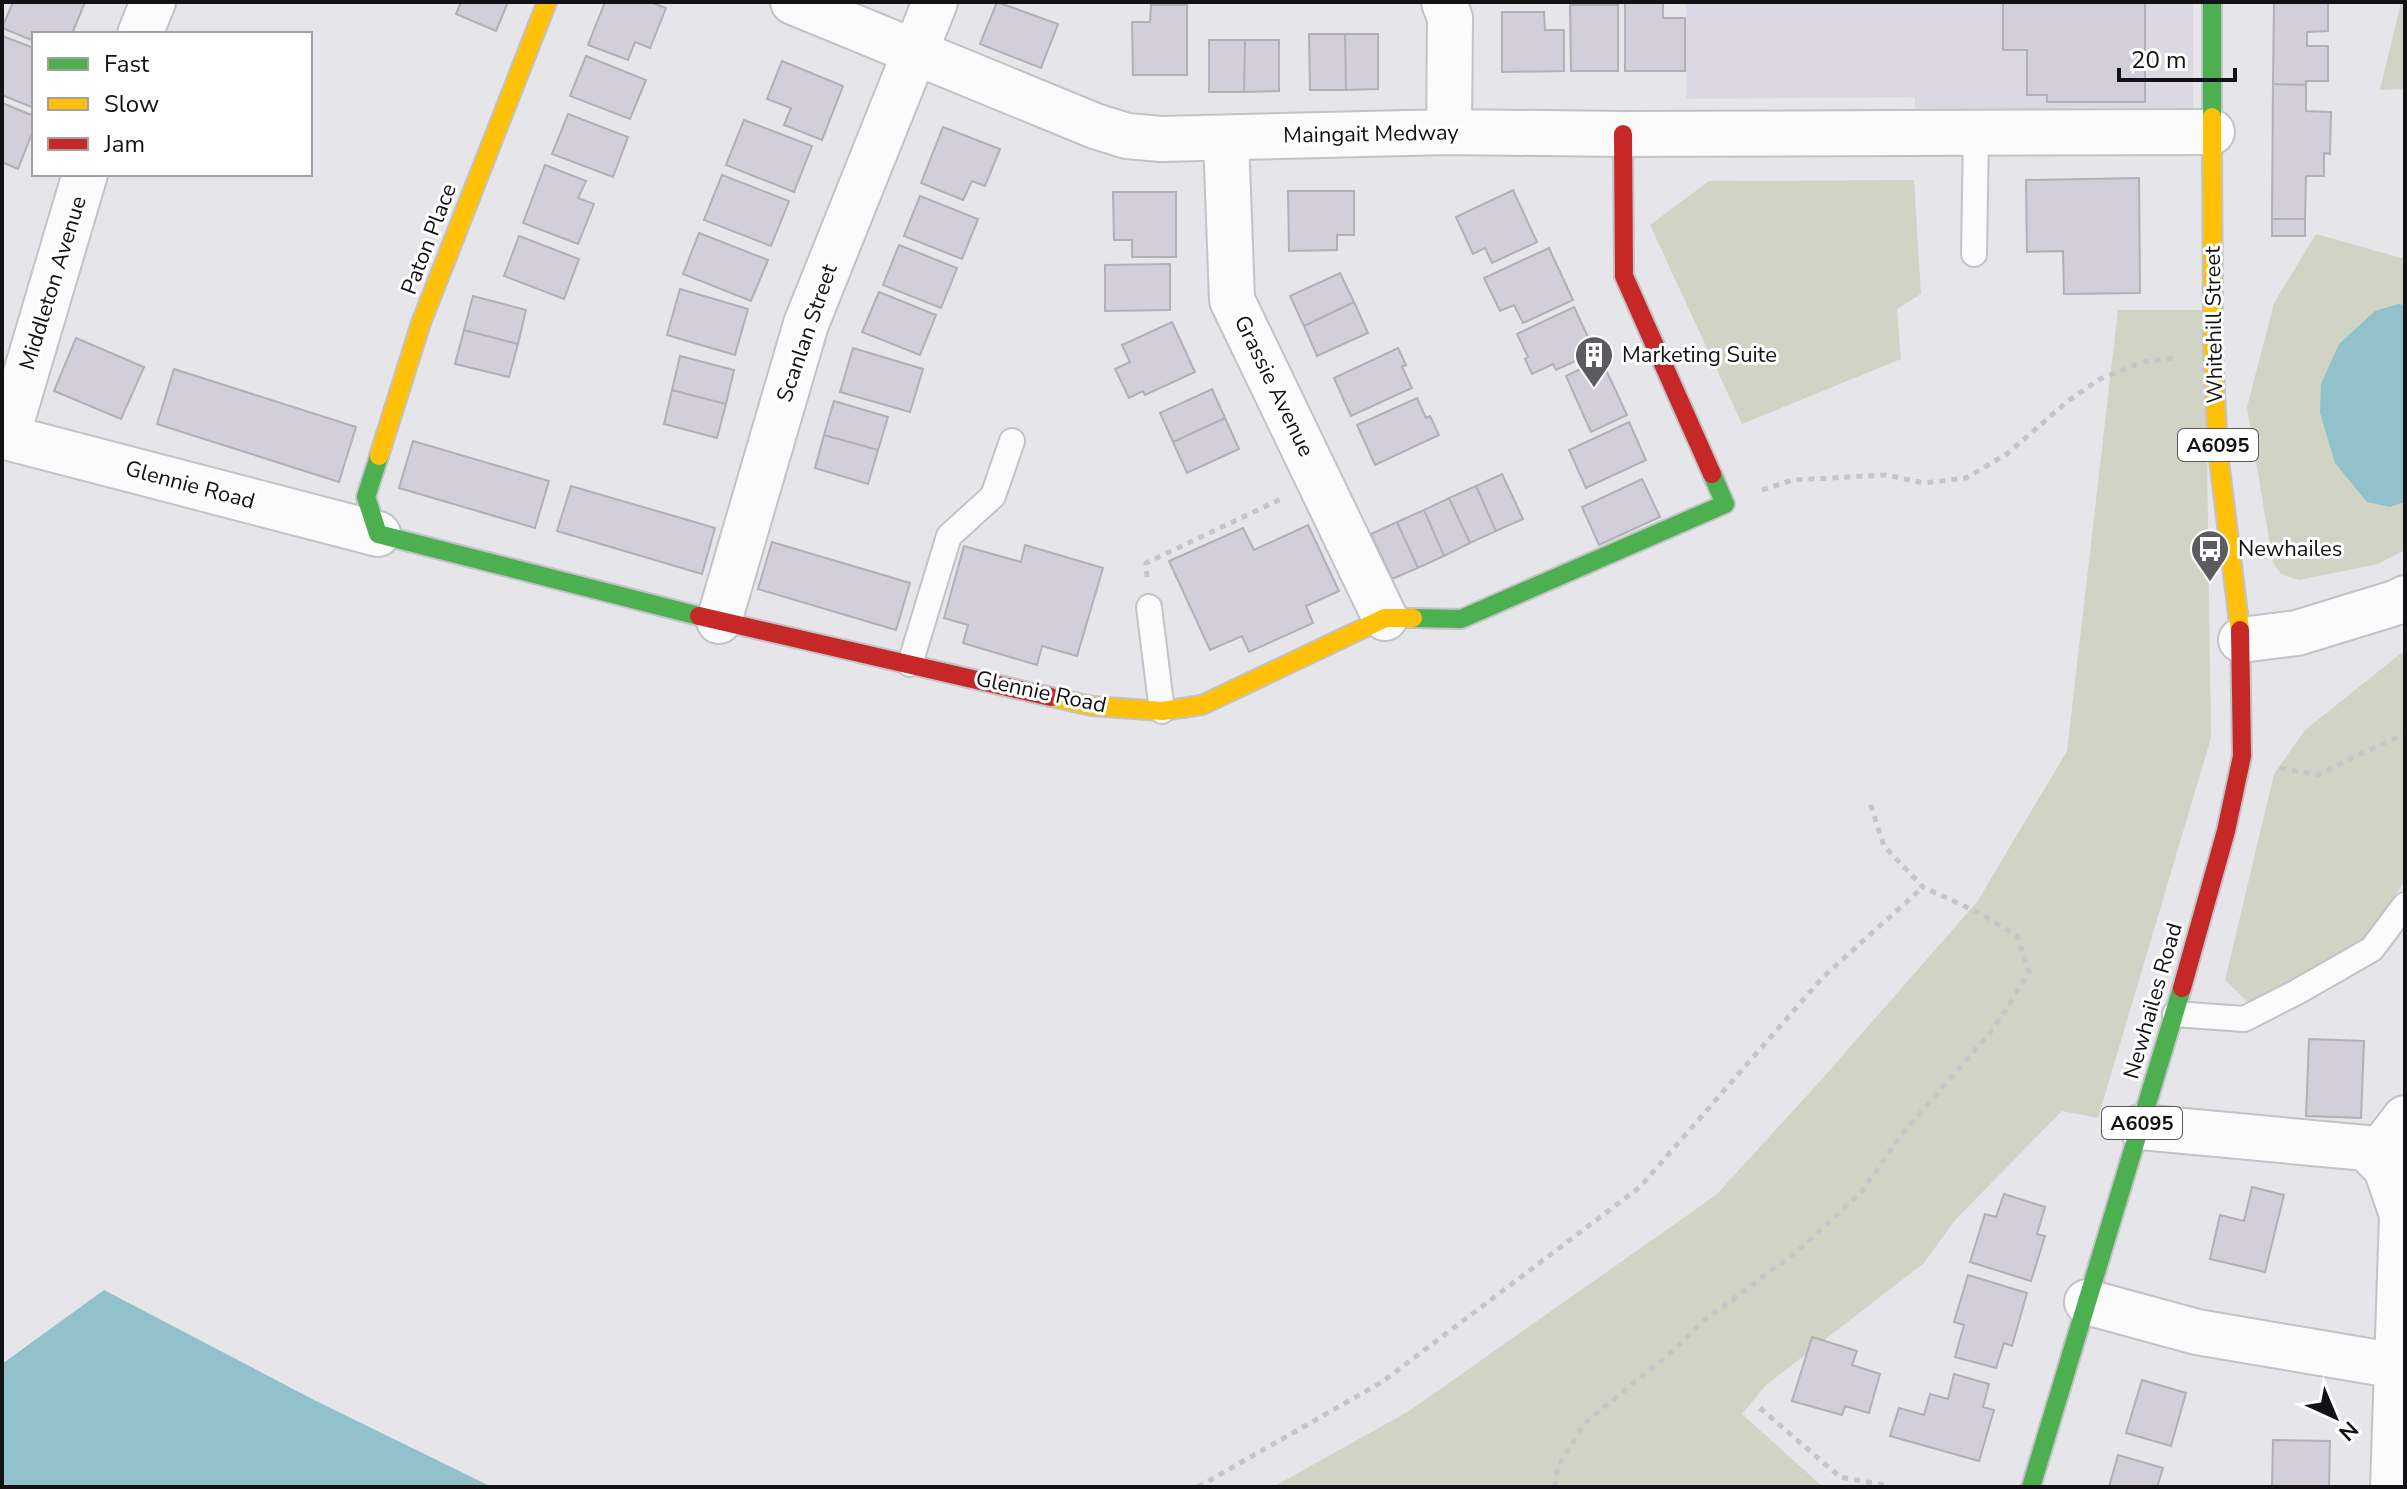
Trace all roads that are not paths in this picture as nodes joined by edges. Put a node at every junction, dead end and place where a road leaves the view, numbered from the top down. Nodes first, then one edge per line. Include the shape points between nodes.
1 (153, 2) edge
2 (547, 2) edge
3 (793, 2) edge
4 (935, 2) edge
5 (1444, 2) edge
6 (2212, 2) edge
7 (141, 32) edge
8 (914, 51) junction
9 (1449, 132) junction
10 (1976, 132) junction
11 (2212, 132) junction
12 (1623, 134) junction
13 (1226, 138) junction
14 (84, 176) edge
15 (1974, 254) dead end
16 (4, 436) edge
17 (1012, 441) dead end
18 (372, 516) junction
19 (2405, 598) edge
20 (1149, 607) road end
21 (1385, 618) junction
22 (719, 621) junction
23 (2241, 640) junction
24 (910, 664) junction
25 (1162, 711) junction
26 (2242, 756) joint
27 (2405, 905) edge
28 (2175, 1014) junction
29 (2405, 1118) edge
30 (2141, 1127) junction
31 (2375, 1157) junction
32 (2087, 1302) junction
33 (2397, 1366) junction
34 (2031, 1487) edge
35 (2393, 1487) edge

1 - 7 street
2 - 18 street, Paton Place via 421,323
3 - 8 street, Maingait Medway
4 - 8 street, Scanlan Street
5 - 9 street via 1450,18
6 - 11 street, Whitehill Street / A6095
8 - 13 street, Maingait Medway via 1127,136
8 - 22 street, Scanlan Street via 806,324
9 - 12 street, Maingait Medway
9 - 13 street, Maingait Medway
10 - 11 street
10 - 12 street, Maingait Medway
10 - 15 lane
11 - 23 street, Whitehill Street / A6095 via 2218,452
12 - 21 street, Glennie Road via 1624,276 1725,504 1461,619
13 - 21 street, Grassie Avenue via 1232,300
14 - 16 street, Middleton Avenue
16 - 18 street, Glennie Road
17 - 24 lane via 993,496 949,536
18 - 22 street, Glennie Road
19 - 23 street via 2297,633
20 - 25 lane
21 - 25 street, Glennie Road via 1202,705
22 - 24 street, Glennie Road
23 - 26 street, Whitehill Street / A6095
24 - 25 street, Glennie Road via 1092,706
26 - 28 street, Newhailes Road / A6095
27 - 28 lane via 2372,949 2244,1019
28 - 30 street, Newhailes Road / A6095
29 - 31 street
30 - 31 street via 2366,1148
30 - 32 street, Newhailes Road / A6095
31 - 33 street via 2386,1168 2402,1215
32 - 33 street via 2197,1332
32 - 34 street, Newhailes Road / A6095
33 - 35 street

